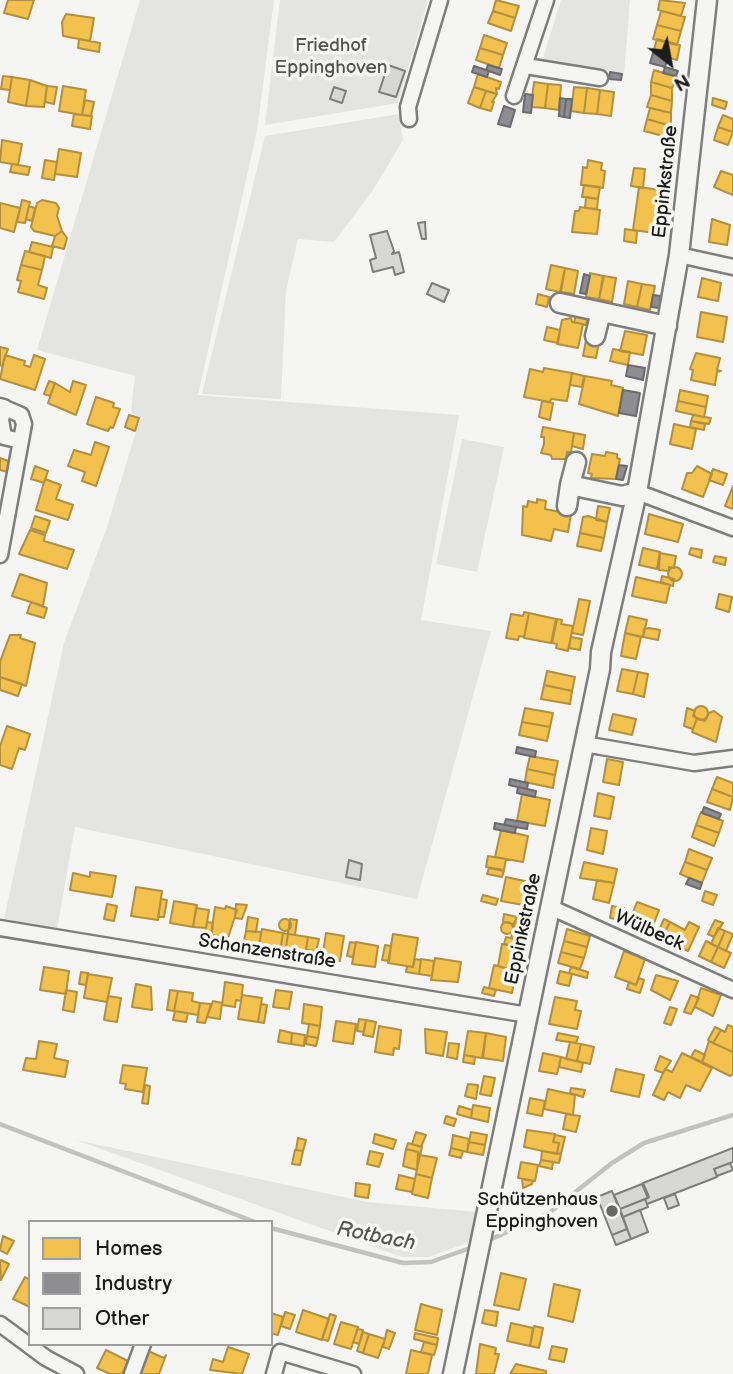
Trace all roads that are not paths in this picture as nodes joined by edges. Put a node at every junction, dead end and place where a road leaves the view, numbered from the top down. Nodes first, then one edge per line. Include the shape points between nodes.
1 (440, 0) edge
2 (546, 0) edge
3 (707, 0) edge
4 (526, 66) junction
5 (600, 78) dead end
6 (514, 96) dead end
7 (409, 118) dead end
8 (679, 256) junction
9 (733, 267) edge
10 (560, 303) dead end
11 (601, 312) junction
12 (667, 327) junction
13 (596, 336) dead end
14 (2, 406) edge
15 (576, 462) dead end
16 (570, 485) junction
17 (637, 492) junction
18 (567, 506) dead end
19 (733, 528) edge
20 (0, 555) edge
21 (584, 744) junction
22 (733, 758) edge
23 (550, 907) junction
24 (0, 928) edge
25 (733, 990) edge
26 (528, 1015) junction
27 (0, 1324) edge
28 (28, 1345) edge
29 (30, 1346) edge
30 (142, 1346) edge
31 (76, 1374) edge
32 (132, 1374) edge
33 (274, 1374) edge
34 (353, 1374) edge
35 (453, 1374) edge

1 - 7 street via 408,107
2 - 4 street
3 - 8 street, Eppinkstraße
4 - 5 street
4 - 6 street
8 - 9 street
8 - 12 street, Eppinkstraße
10 - 11 street
11 - 12 street
11 - 13 street
12 - 17 street, Eppinkstraße
14 - 20 street via 4,436 21,441
15 - 16 street
16 - 17 street via 622,496
16 - 18 street
17 - 19 street
17 - 21 street, Eppinkstraße
21 - 22 street via 694,763
21 - 23 street, Eppinkstraße
23 - 25 street, Wülbeck
23 - 26 street, Eppinkstraße
24 - 26 street, Schanzenstraße
26 - 35 street, Eppinkstraße
27 - 28 street
29 - 31 street
30 - 32 street
33 - 34 street via 280,1352

